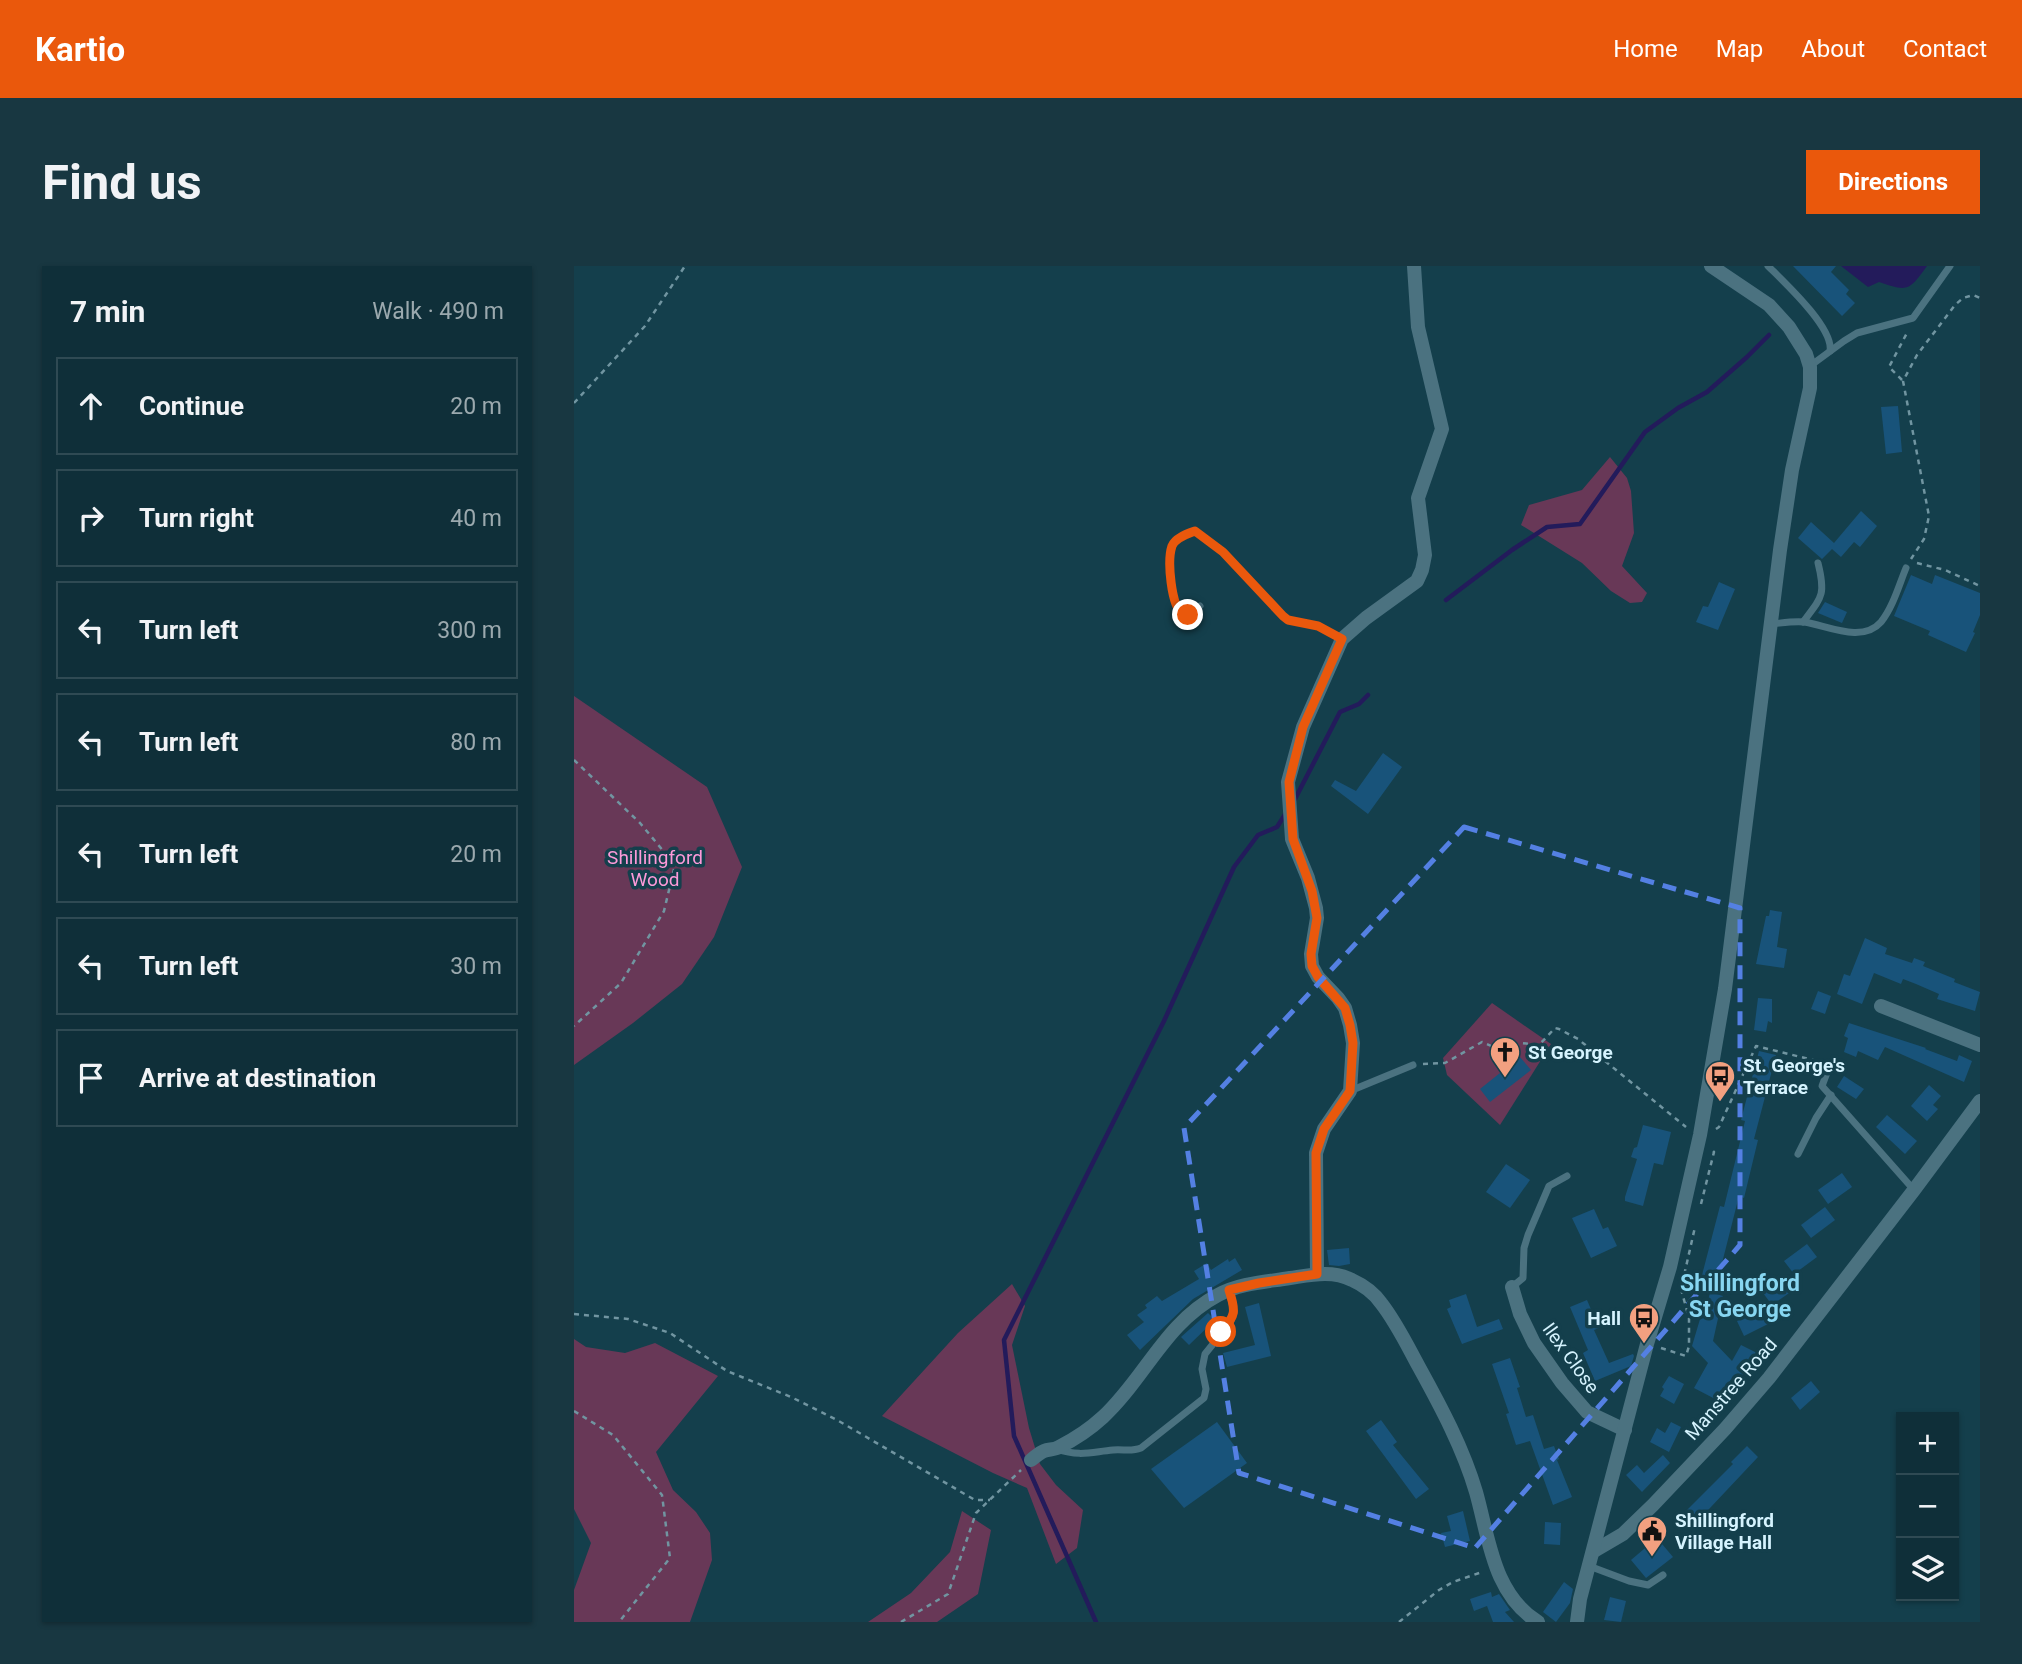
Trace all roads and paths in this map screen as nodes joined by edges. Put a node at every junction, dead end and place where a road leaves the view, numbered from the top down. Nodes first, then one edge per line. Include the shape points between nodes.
1 (685, 266) edge
2 (1414, 266) edge
3 (1711, 266) edge
4 (1768, 266) edge
5 (1950, 266) edge
6 (1980, 298) edge
7 (1913, 318) junction
8 (1830, 351) junction
9 (1810, 367) junction
10 (1903, 381) junction
11 (574, 403) edge
12 (1818, 563) dead end
13 (1906, 568) dead end
14 (1980, 586) edge
15 (1200, 606) dead end
16 (1802, 622) junction
17 (1770, 624) junction
18 (1342, 639) junction
19 (574, 760) edge
20 (1881, 1006) dead end
21 (574, 1026) edge
22 (1980, 1045) edge
23 (1413, 1065) joint
24 (1828, 1070) joint
25 (1350, 1091) junction
26 (1831, 1095) junction
27 (1980, 1101) edge
28 (1694, 1132) junction
29 (1798, 1154) dead end
30 (1567, 1176) dead end
31 (1914, 1190) junction
32 (1699, 1212) dead end
33 (1696, 1223) dead end
34 (1317, 1274) junction
35 (1512, 1287) joint
36 (1229, 1290) junction
37 (574, 1314) edge
38 (1647, 1344) junction
39 (574, 1411) edge
40 (1625, 1430) junction
41 (1057, 1449) junction
42 (1027, 1463) joint
43 (990, 1500) junction
44 (1594, 1551) junction
45 (1494, 1565) junction
46 (1589, 1566) junction
47 (1663, 1575) dead end
48 (1529, 1620) edge
49 (619, 1622) edge
50 (901, 1622) edge
51 (1399, 1622) edge
52 (1577, 1622) edge

1 - 11 path via 645,326
2 - 18 street via 1418,327 1441,429 1418,498 1425,555 1417,581
3 - 9 street via 1769,305 1801,344
4 - 8 lane via 1813,313 1828,336
5 - 7 lane
6 - 10 path via 1973,295 1955,305
7 - 8 lane via 1857,333
7 - 10 path via 1889,367
8 - 9 lane
9 - 17 street
10 - 14 path via 1929,516 1924,539 1910,562 1945,570
12 - 16 lane via 1821,598
13 - 16 lane via 1880,624 1857,633
15 - 18 lane via 1188,615 1177,611 1170,566 1177,539 1195,531 1223,552 1288,620 1318,626
16 - 17 lane
17 - 28 street via 1725,989
18 - 25 street via 1303,727 1289,799 1293,839 1316,908 1312,966 1345,1008 1350,1025
19 - 21 path via 640,823 675,865 663,911 621,983
20 - 22 street
23 - 25 lane
23 - 28 path via 1445,1063 1482,1042 1505,1052 1521,1043 1539,1045 1559,1028
24 - 26 lane via 1822,1086
24 - 28 path via 1813,1059 1756,1046 1719,1128
25 - 34 street via 1324,1129 1316,1153
26 - 29 lane
26 - 31 lane
27 - 31 street, Manstree Road
28 - 32 path via 1714,1152
28 - 38 street via 1670,1268
30 - 35 lane via 1549,1186 1524,1248 1523,1278
31 - 44 street, Manstree Road via 1724,1429 1623,1534
33 - 38 path via 1681,1289 1689,1318 1686,1356
34 - 36 street
34 - 45 street via 1352,1279 1380,1301 1397,1325 1462,1453
35 - 40 street, Ilex Close via 1534,1343 1562,1383 1587,1412
36 - 41 street via 1180,1322 1122,1398 1089,1429
36 - 41 lane via 1234,1312 1205,1354 1206,1389 1200,1402 1133,1451 1083,1455
37 - 43 path via 628,1319 670,1333 727,1371 837,1420 975,1500
38 - 40 street
39 - 49 path via 613,1435 662,1496 670,1558
40 - 44 street
41 - 42 street via 1043,1451
42 - 43 path
43 - 50 path via 976,1513 948,1594
44 - 46 street
45 - 48 street
45 - 51 path via 1439,1590
46 - 47 lane via 1648,1585
46 - 52 street

